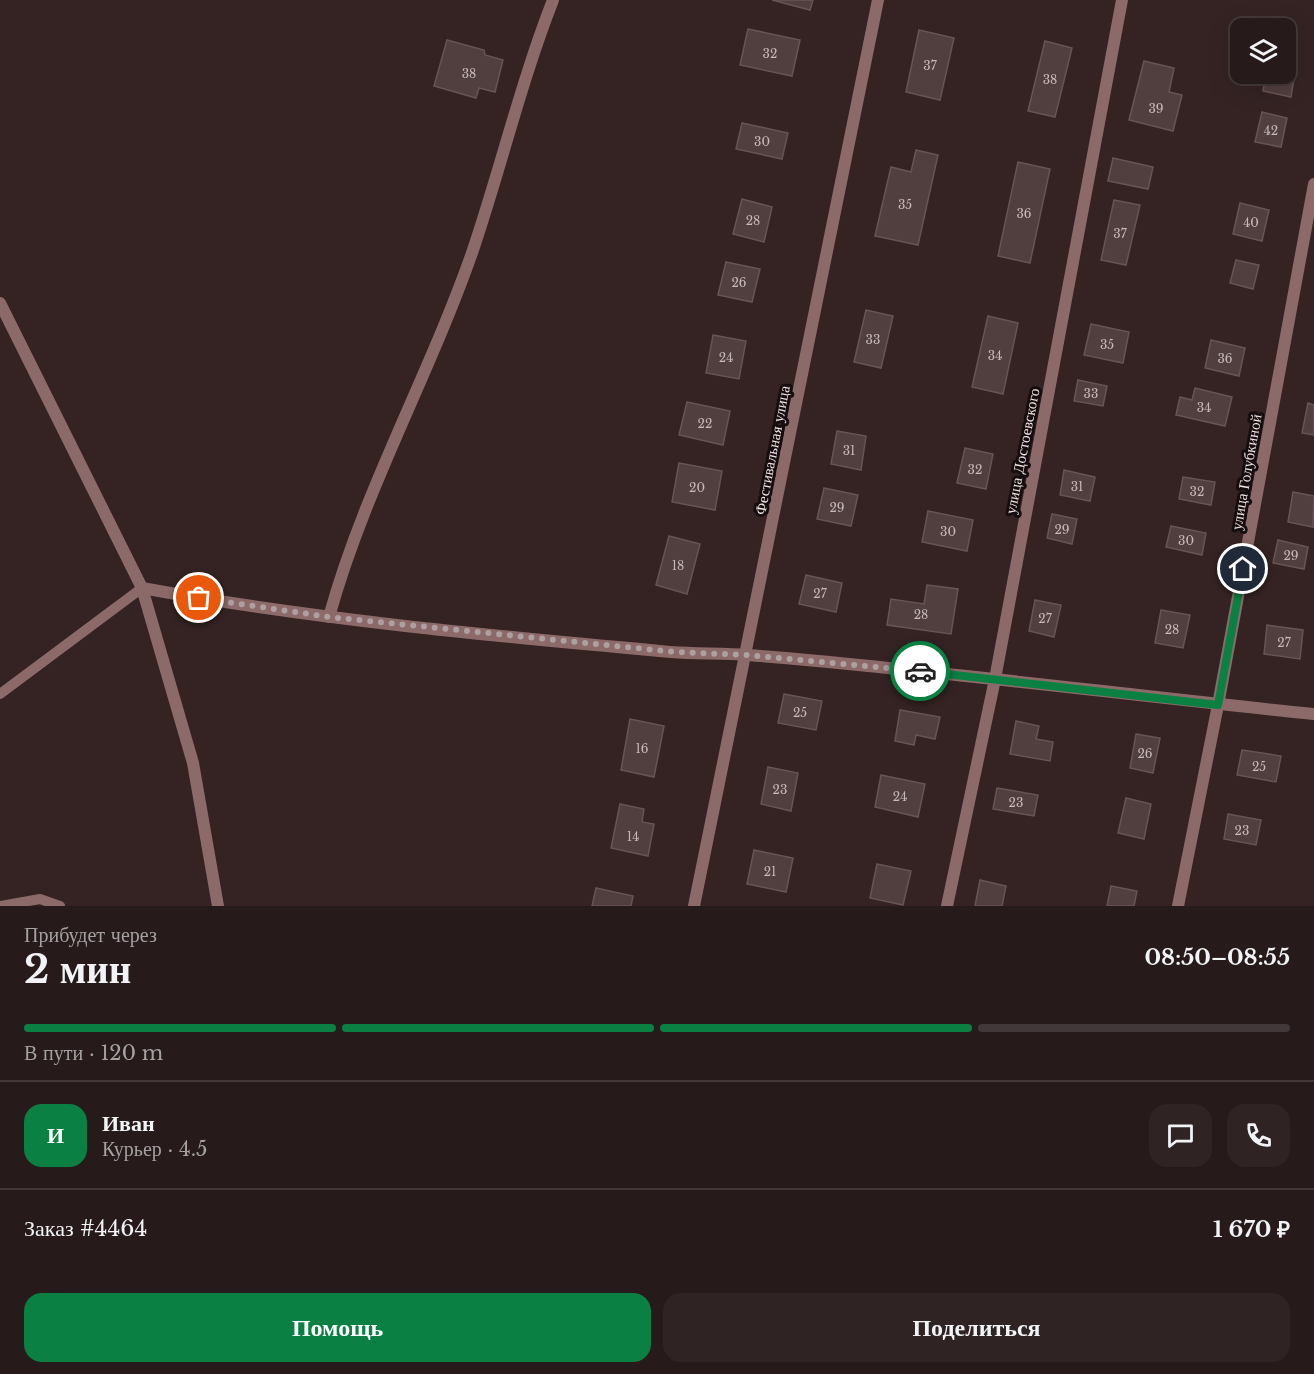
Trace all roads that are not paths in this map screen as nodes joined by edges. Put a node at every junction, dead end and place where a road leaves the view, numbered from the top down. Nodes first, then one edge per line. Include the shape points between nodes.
1 (554, 0) edge
2 (878, 0) edge
3 (1122, 0) edge
4 (1314, 184) edge
5 (0, 303) edge
6 (142, 588) junction
7 (329, 617) junction
8 (746, 655) junction
9 (995, 679) junction
10 (0, 694) edge
11 (1218, 705) junction
12 (1314, 714) edge
13 (0, 906) edge
14 (60, 906) edge
15 (218, 906) edge
16 (694, 906) edge
17 (947, 906) edge
18 (1178, 906) edge

1 - 7 street via 537,42 472,251 345,560
2 - 8 street, Фестивальная улица
3 - 9 street, улица Достоевского
4 - 11 street, улица Голубкиной
5 - 6 street
6 - 7 street
6 - 10 lane
6 - 15 street via 193,763
7 - 8 street via 675,652
8 - 9 street
8 - 16 street, Фестивальная улица
9 - 11 street
9 - 17 street, улица Достоевского
11 - 12 street
11 - 18 street, улица Голубкиной
13 - 14 lane via 40,899

